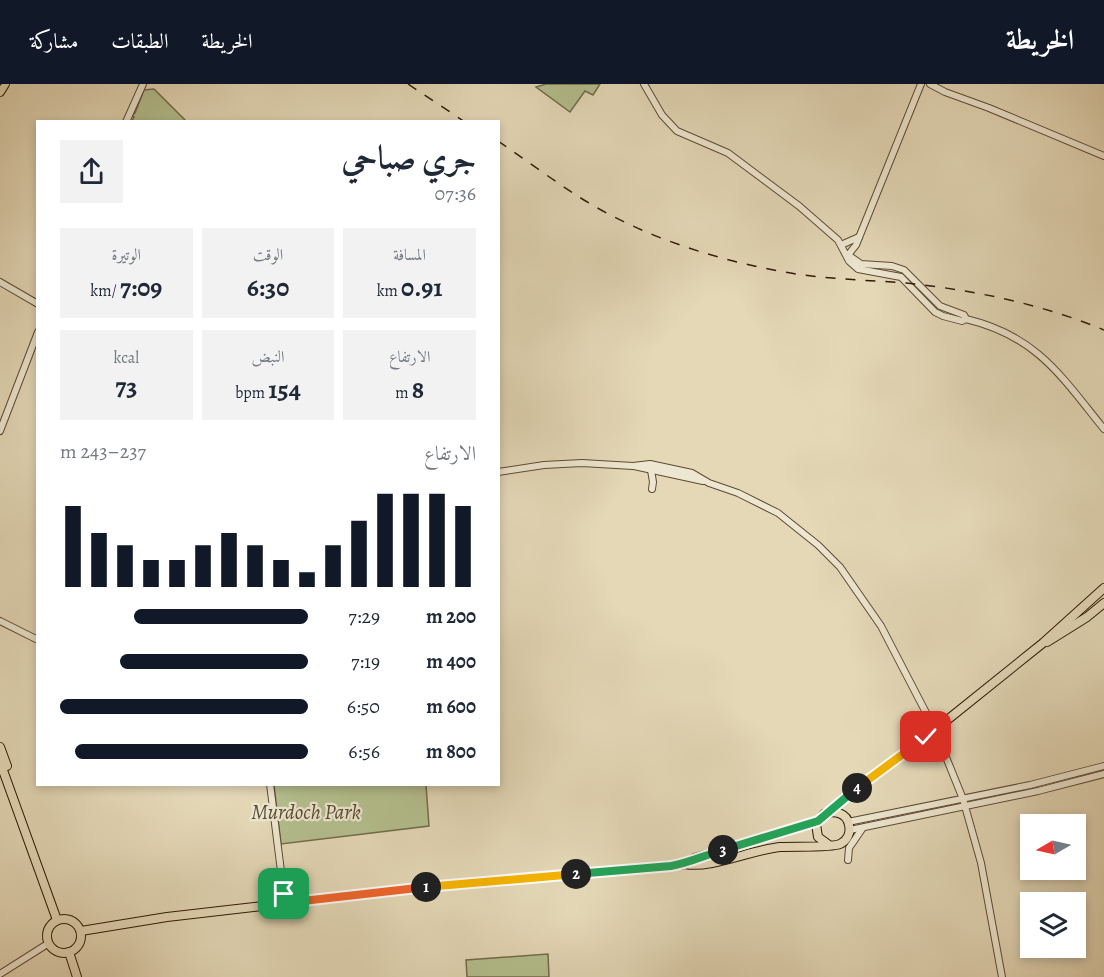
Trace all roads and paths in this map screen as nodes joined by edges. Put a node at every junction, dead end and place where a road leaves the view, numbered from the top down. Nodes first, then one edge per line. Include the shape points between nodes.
1 (5, 84) edge
2 (143, 84) edge
3 (644, 84) edge
4 (921, 84) edge
5 (930, 84) edge
6 (0, 92) edge
7 (127, 120) edge
8 (1104, 156) edge
9 (859, 237) junction
10 (841, 245) junction
11 (848, 255) junction
12 (0, 282) edge
13 (36, 303) edge
14 (36, 337) edge
15 (1104, 429) edge
16 (0, 431) edge
17 (633, 466) junction
18 (651, 470) junction
19 (500, 472) edge
20 (683, 475) junction
21 (652, 489) dead end
22 (1104, 588) edge
23 (1104, 603) edge
24 (0, 621) edge
25 (36, 638) edge
26 (1043, 643) junction
27 (935, 730) junction
28 (0, 747) edge
29 (0, 762) edge
30 (1104, 766) edge
31 (1104, 774) edge
32 (3, 777) edge
33 (864, 784) junction
34 (270, 786) edge
35 (963, 798) junction
36 (966, 806) junction
37 (831, 812) junction
38 (840, 813) junction
39 (818, 821) junction
40 (849, 826) junction
41 (864, 828) junction
42 (829, 845) junction
43 (848, 860) dead end
44 (685, 864) junction
45 (285, 903) junction
46 (57, 920) junction
47 (81, 931) junction
48 (49, 943) junction
49 (69, 952) junction
50 (0, 974) edge
51 (77, 977) edge
52 (1002, 977) edge

1 - 6 main road
2 - 7 street
3 - 10 street via 662,115 677,131 733,156 828,230
4 - 9 street
5 - 8 street
9 - 10 street
9 - 11 street
10 - 11 street
11 - 15 street via 858,269 901,277 943,316 1003,330 1034,349
12 - 13 street
14 - 16 street
17 - 18 street
17 - 19 street via 556,464
17 - 20 street via 650,464
18 - 20 street
18 - 21 street
20 - 27 street via 692,473 778,513 840,567 882,627
22 - 26 main road
23 - 26 main road
24 - 25 street
26 - 27 main road
27 - 33 main road
27 - 35 street
28 - 32 main road via 8,771
29 - 32 main road
30 - 35 street
31 - 36 street
32 - 46 main road
33 - 37 main road
33 - 38 main road via 843,804
34 - 45 street
35 - 36 street
35 - 40 street
36 - 41 street
36 - 52 street via 981,862
37 - 38 main road
37 - 39 main road
38 - 40 main road
39 - 42 main road via 817,836
39 - 44 main road
40 - 41 street
40 - 42 main road via 844,842
41 - 43 street via 849,848
42 - 44 main road via 779,848 697,866
44 - 45 main road
45 - 47 main road
46 - 47 main road via 71,920
46 - 48 main road via 49,930
47 - 49 main road via 80,943
48 - 49 main road via 57,951
48 - 50 street
49 - 51 main road

